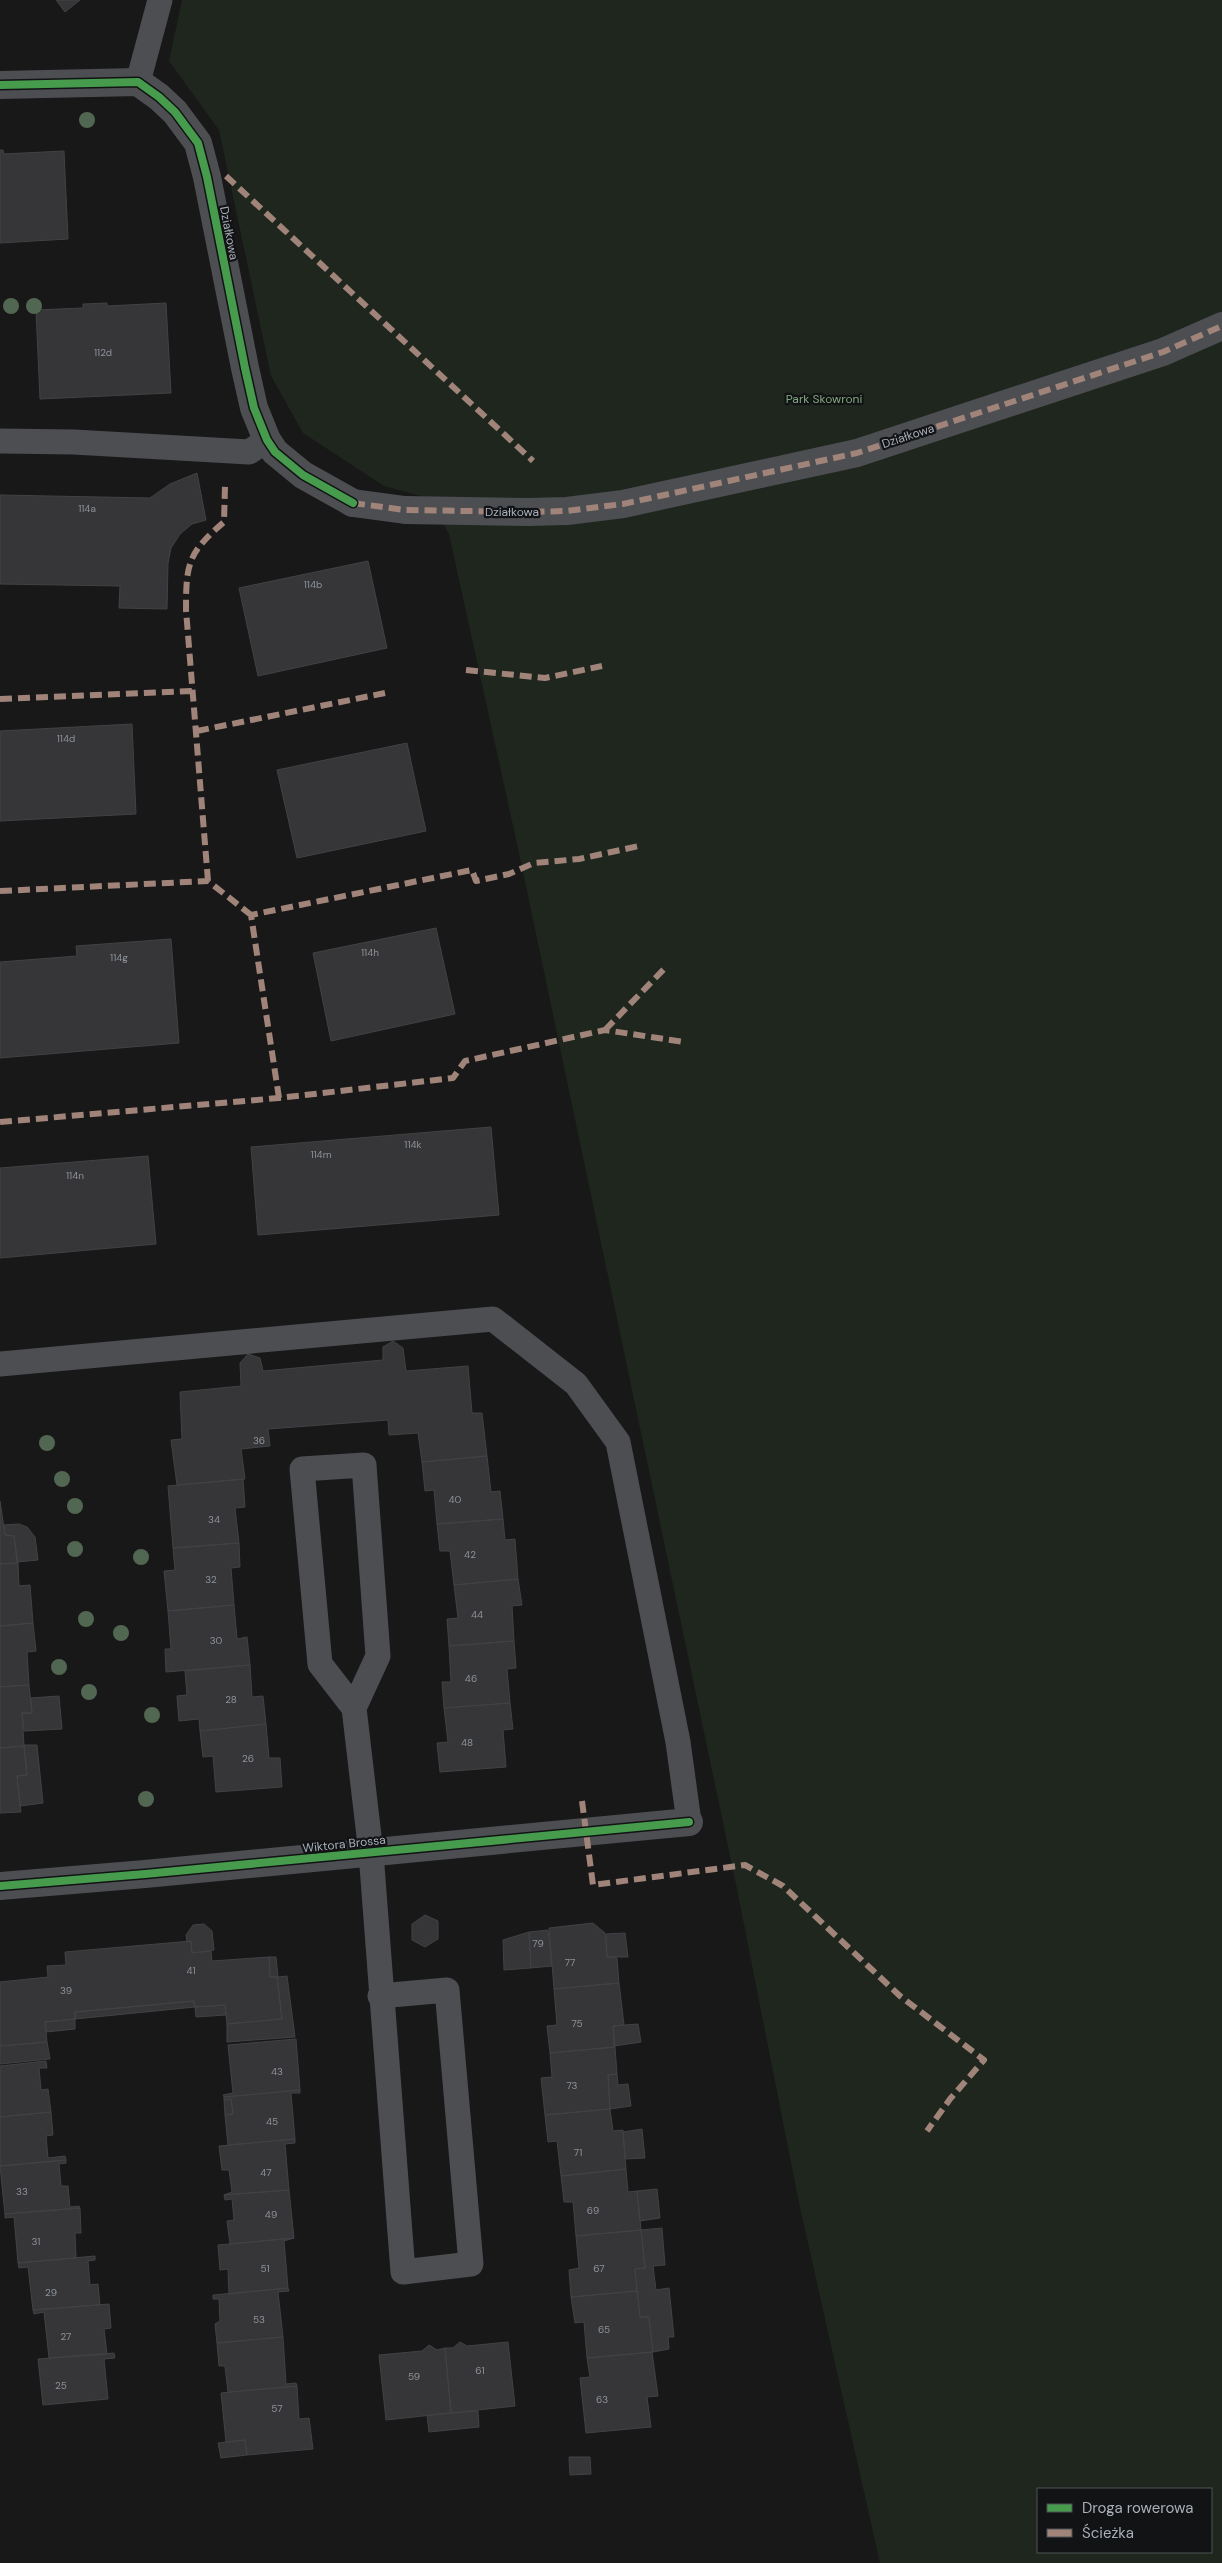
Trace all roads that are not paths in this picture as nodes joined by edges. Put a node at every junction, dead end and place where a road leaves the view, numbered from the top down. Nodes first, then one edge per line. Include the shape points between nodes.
1 (160, 0) edge
2 (138, 82) junction
3 (0, 85) edge
4 (1222, 326) edge
5 (267, 440) junction
6 (0, 441) edge
7 (0, 1364) edge
8 (354, 1708) junction
9 (689, 1822) joint
10 (370, 1853) junction
11 (0, 1886) edge
12 (380, 1996) junction

1 - 2 lane
2 - 3 street
2 - 5 street, Działkowa via 174,112 198,144 254,408
4 - 5 street, Działkowa via 1163,352 857,453 622,504 566,511 405,510 354,502 303,475 275,452
5 - 6 lane via 249,452
7 - 9 lane via 493,1319 576,1384 618,1442 678,1742
8 - 8 lane via 378,1656 364,1465 302,1469 320,1664
8 - 10 lane
9 - 10 street, Wiktora Brossa
10 - 11 street, Wiktora Brossa
10 - 12 lane
12 - 12 lane via 403,2272 471,2264 447,1990

